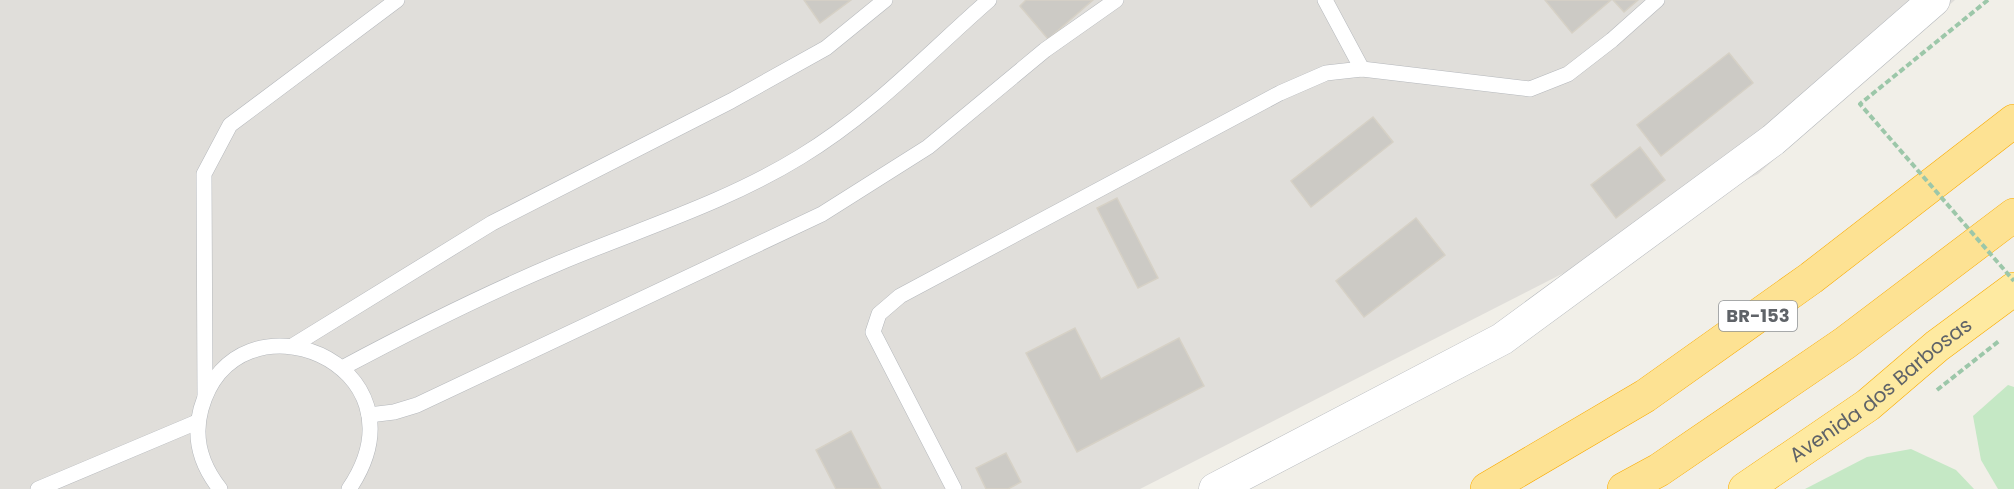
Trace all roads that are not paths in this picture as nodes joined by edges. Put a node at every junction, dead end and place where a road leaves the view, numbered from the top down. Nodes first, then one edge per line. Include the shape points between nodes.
1 (397, 0) edge
2 (885, 0) edge
3 (989, 0) edge
4 (1116, 0) edge
5 (1324, 0) edge
6 (1657, 0) edge
7 (1934, 0) edge
8 (1362, 69) junction
9 (2014, 121) edge
10 (2014, 215) edge
11 (2014, 289) edge
12 (294, 345) junction
13 (342, 368) junction
14 (205, 395) junction
15 (369, 415) junction
16 (197, 422) junction
17 (38, 489) edge
18 (220, 489) edge
19 (349, 489) edge
20 (954, 489) edge
21 (1215, 489) edge
22 (1487, 489) edge
23 (1624, 489) edge
24 (1745, 489) edge

1 - 14 lane via 230,125 204,174
2 - 12 lane via 826,48 492,223
3 - 13 lane via 883,99 802,156 736,191 467,303
4 - 15 lane via 1045,50 928,147 822,214 417,405
5 - 8 lane
6 - 8 lane via 1568,74 1530,89
7 - 21 street via 1773,140 1502,339
8 - 20 lane via 1326,73 1280,93 900,296 879,314 873,333
9 - 22 highway, BR-153 via 1811,278 1645,396
10 - 23 highway via 1845,343 1659,470
11 - 24 highway, Avenida dos Barbosas via 1937,346 1868,405
12 - 13 lane via 320,353
12 - 14 lane via 266,346 241,356 220,373
13 - 15 lane via 359,389
14 - 16 lane
15 - 19 lane via 370,442 363,468
16 - 17 lane
16 - 18 lane via 199,449 208,474

